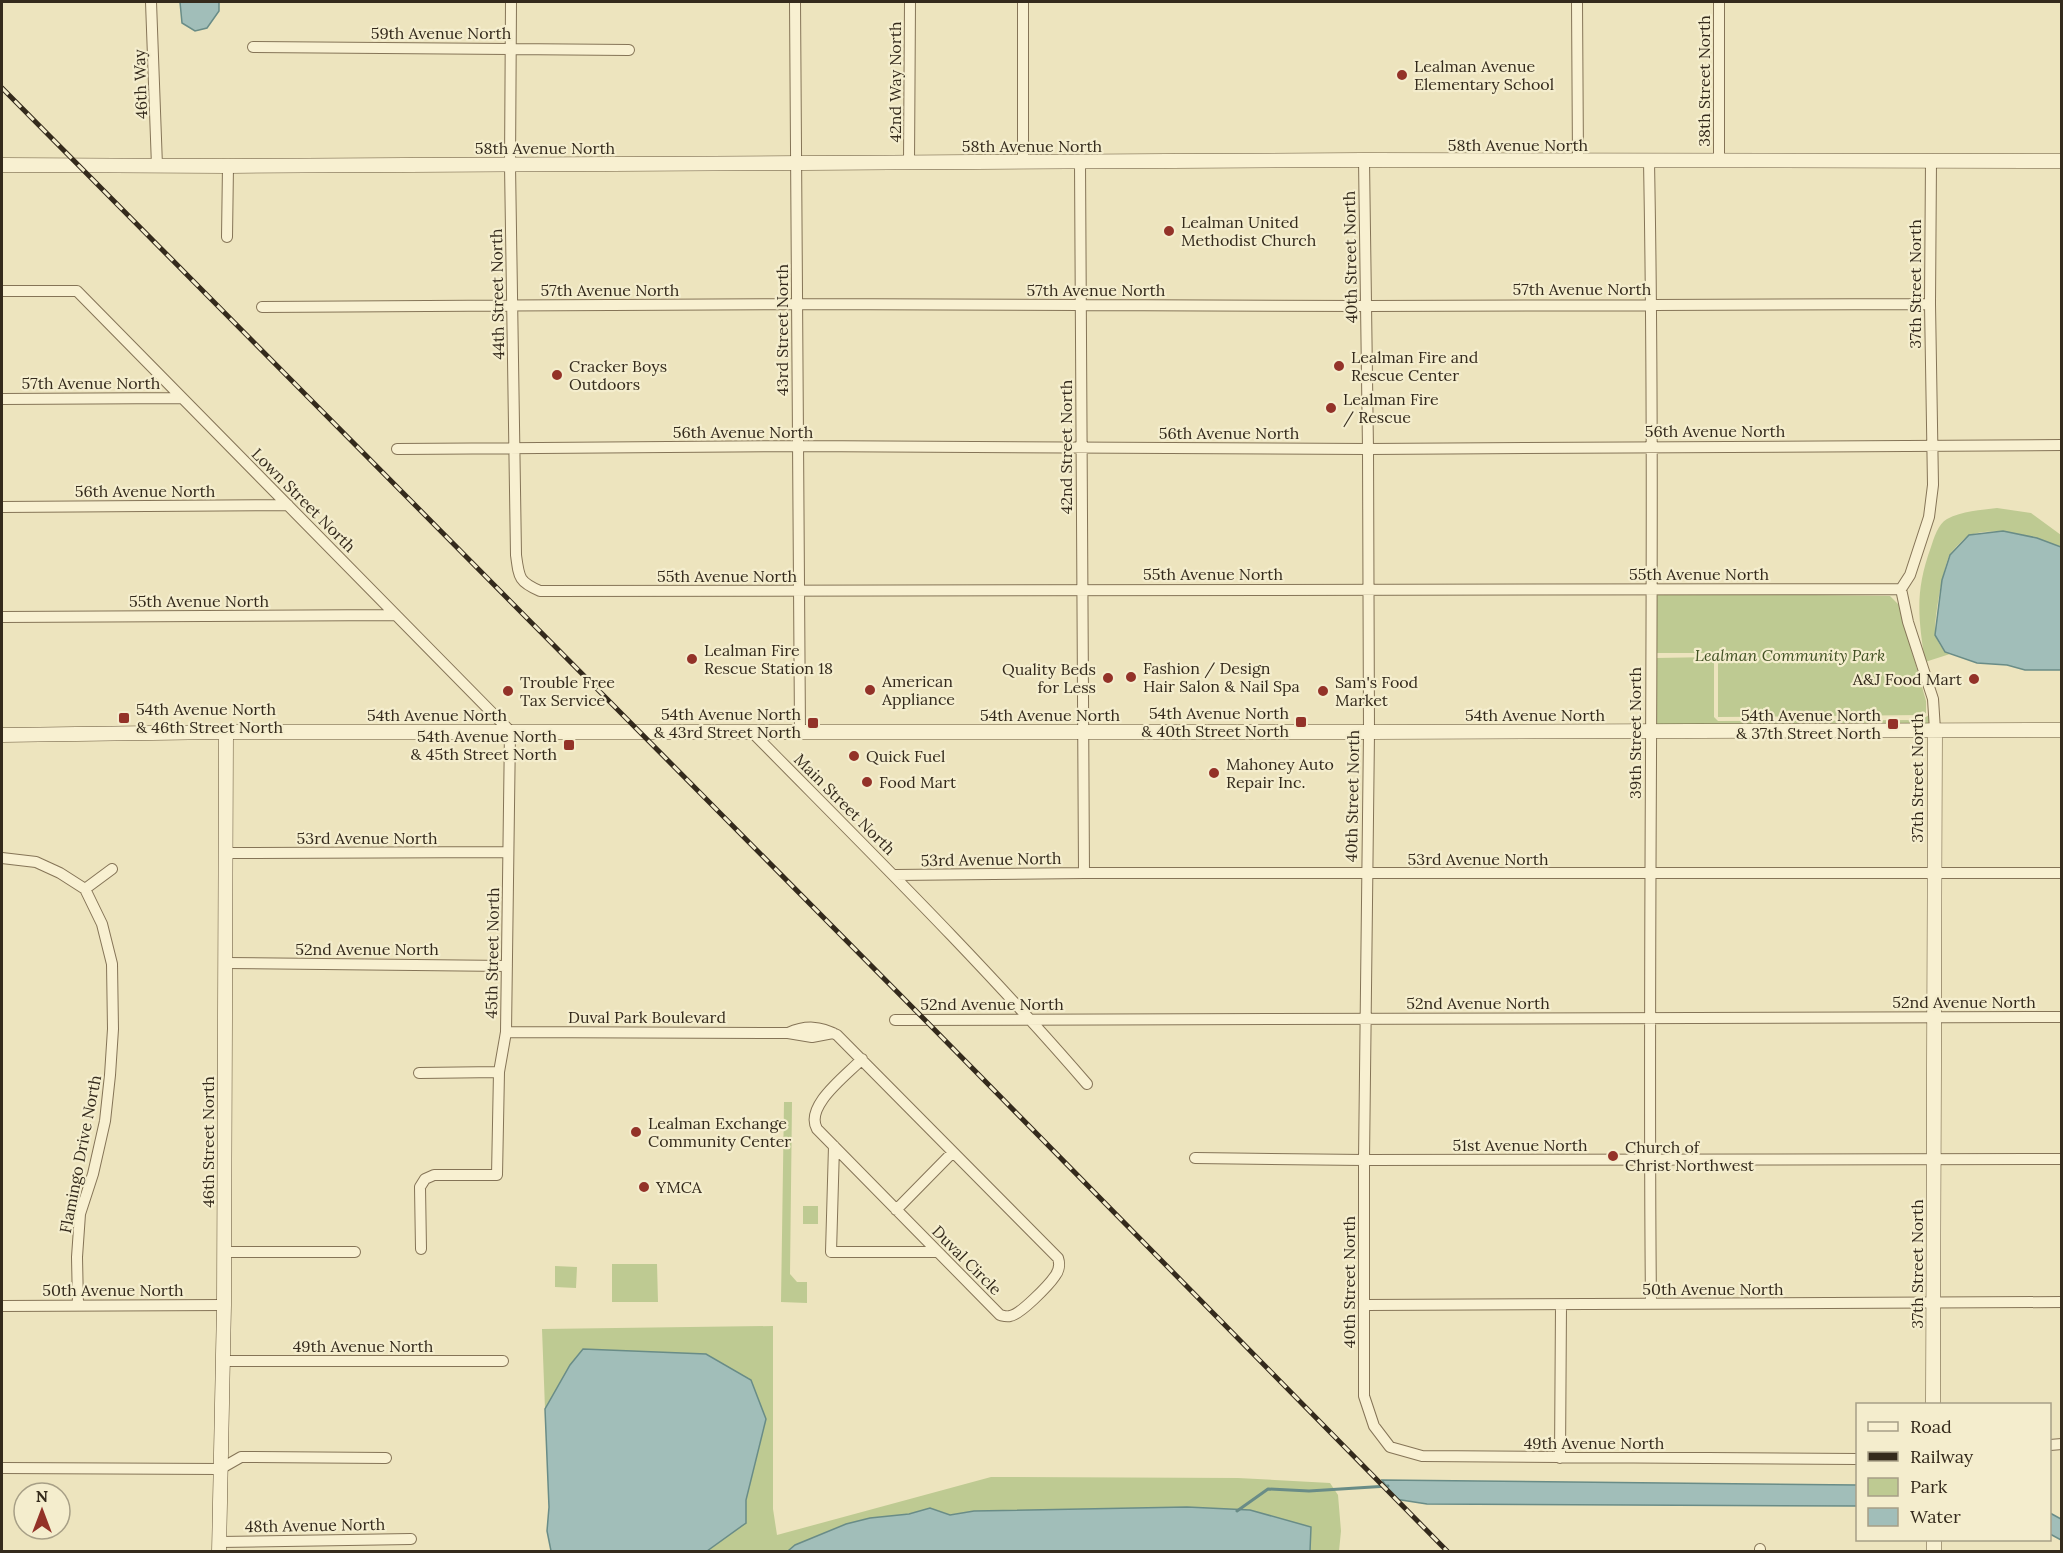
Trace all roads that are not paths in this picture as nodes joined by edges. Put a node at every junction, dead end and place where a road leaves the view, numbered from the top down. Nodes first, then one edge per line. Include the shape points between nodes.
1 (151, 2) edge
2 (511, 2) edge
3 (795, 2) edge
4 (910, 2) edge
5 (1023, 2) edge
6 (1577, 2) edge
7 (1719, 2) edge
8 (253, 47) dead end
9 (511, 49) junction
10 (629, 50) dead end
11 (1364, 160) junction
12 (1578, 161) junction
13 (1649, 161) junction
14 (1719, 161) junction
15 (1931, 161) junction
16 (2061, 161) edge
17 (796, 162) junction
18 (909, 162) junction
19 (1023, 162) junction
20 (1080, 162) junction
21 (2, 165) edge
22 (510, 165) junction
23 (157, 166) junction
24 (228, 166) junction
25 (227, 237) dead end
26 (2, 291) edge
27 (797, 304) junction
28 (1080, 304) junction
29 (1651, 304) junction
30 (1930, 304) junction
31 (513, 305) junction
32 (1366, 306) junction
33 (262, 307) dead end
34 (181, 398) junction
35 (2, 399) edge
36 (1933, 445) junction
37 (797, 446) junction
38 (1651, 446) junction
39 (2061, 446) edge
40 (1081, 447) junction
41 (397, 449) dead end
42 (513, 449) junction
43 (1368, 449) junction
44 (288, 505) junction
45 (2, 507) edge
46 (525, 585) joint
47 (1650, 588) junction
48 (1082, 589) junction
49 (1368, 589) junction
50 (1901, 589) junction
51 (798, 590) junction
52 (396, 615) junction
53 (2, 617) edge
54 (1935, 729) junction
55 (2061, 730) edge
56 (510, 731) junction
57 (751, 731) junction
58 (800, 731) junction
59 (1651, 731) junction
60 (226, 732) junction
61 (1083, 732) junction
62 (1369, 732) junction
63 (2, 735) edge
64 (508, 852) junction
65 (227, 853) junction
66 (2, 858) edge
67 (112, 869) dead end
68 (1084, 873) junction
69 (1366, 873) junction
70 (2061, 873) edge
71 (1649, 874) junction
72 (1933, 874) junction
73 (894, 875) junction
74 (85, 889) junction
75 (226, 963) junction
76 (507, 966) junction
77 (1933, 1017) junction
78 (2061, 1017) edge
79 (1366, 1018) junction
80 (1649, 1018) junction
81 (1031, 1019) junction
82 (895, 1020) dead end
83 (506, 1032) junction
84 (835, 1034) joint
85 (862, 1059) junction
86 (419, 1072) dead end
87 (499, 1072) junction
88 (1087, 1084) dead end
89 (834, 1146) junction
90 (953, 1152) junction
91 (1195, 1158) dead end
92 (1933, 1159) junction
93 (2061, 1159) edge
94 (1364, 1160) junction
95 (1649, 1160) junction
96 (896, 1210) junction
97 (421, 1249) dead end
98 (224, 1252) junction
99 (355, 1252) dead end
100 (938, 1252) junction
101 (1933, 1302) junction
102 (2061, 1302) edge
103 (1651, 1304) junction
104 (78, 1305) junction
105 (224, 1305) junction
106 (1365, 1305) junction
107 (1561, 1305) junction
108 (2, 1306) edge
109 (223, 1361) junction
110 (504, 1361) dead end
111 (1364, 1396) joint
112 (1933, 1403) edge
113 (386, 1458) dead end
114 (1560, 1458) junction
115 (1856, 1459) edge
116 (2, 1468) edge
117 (220, 1469) junction
118 (411, 1539) dead end
119 (219, 1547) edge

1 - 23 street, 46th Way
2 - 9 street, 44th Street North
3 - 17 street, 43rd Street North
4 - 18 street, 42nd Way North
5 - 19 street
6 - 12 street
7 - 14 street, 38th Street North
8 - 9 street, 59th Avenue North
9 - 10 street, 59th Avenue North
9 - 22 street, 44th Street North
11 - 12 street, 58th Avenue North
11 - 20 street, 58th Avenue North
11 - 32 street, 40th Street North
12 - 13 street, 58th Avenue North
13 - 14 street, 58th Avenue North
13 - 29 street, 39th Street North
14 - 15 street, 58th Avenue North
15 - 16 street, 58th Avenue North
15 - 30 street, 37th Street North
17 - 18 street, 58th Avenue North
17 - 22 street, 58th Avenue North
17 - 27 street, 43rd Street North
18 - 19 street, 58th Avenue North
19 - 20 street, 58th Avenue North
20 - 28 street, 42nd Street North
21 - 23 street, 58th Avenue North
22 - 24 street, 58th Avenue North
22 - 31 street, 44th Street North
23 - 24 street, 58th Avenue North
24 - 25 street
26 - 34 street, Lown Street North via 77,291
27 - 28 street, 57th Avenue North
27 - 31 street, 57th Avenue North
27 - 37 street, 43rd Street North
28 - 32 street, 57th Avenue North
28 - 40 street, 42nd Street North
29 - 30 street, 57th Avenue North
29 - 32 street, 57th Avenue North
29 - 38 street, 39th Street North
30 - 36 street, 37th Street North
31 - 33 street, 57th Avenue North
31 - 42 street, 44th Street North
32 - 43 street, 40th Street North
34 - 35 street, 57th Avenue North
34 - 44 street, Lown Street North
36 - 38 street, 56th Avenue North
36 - 39 street, 56th Avenue North
36 - 50 street, 37th Street North via 1929,517 1910,575
37 - 40 street, 56th Avenue North
37 - 42 street, 56th Avenue North
37 - 51 street, 43rd Street North
38 - 43 street, 56th Avenue North
38 - 47 street, 39th Street North
40 - 43 street, 56th Avenue North
40 - 48 street, 42nd Street North
41 - 42 street, 56th Avenue North
42 - 46 street, 44th Street North via 516,555 518,573
43 - 49 street, 40th Street North
44 - 45 street, 56th Avenue North
44 - 52 street, Lown Street North
46 - 51 street, 55th Avenue North via 540,591 575,592
47 - 49 street, 55th Avenue North
47 - 50 street, 55th Avenue North
47 - 59 street, 39th Street North
48 - 49 street, 55th Avenue North
48 - 51 street, 55th Avenue North
48 - 61 street, 42nd Street North
49 - 62 street, 40th Street North
50 - 54 street, 37th Street North via 1933,699
51 - 58 street, 43rd Street North
52 - 53 street, 55th Avenue North
52 - 56 street, Lown Street North
54 - 55 street, 54th Avenue North
54 - 59 street, 54th Avenue North
54 - 72 street, 37th Street North
56 - 57 street, 54th Avenue North
56 - 60 street, 54th Avenue North
56 - 64 street, 45th Street North
57 - 58 street, 54th Avenue North
57 - 73 street, Main Street North
58 - 61 street, 54th Avenue North
59 - 62 street, 54th Avenue North
59 - 71 street, 39th Street North
60 - 63 street, 54th Avenue North
60 - 65 street, 46th Street North
61 - 62 street, 54th Avenue North
61 - 68 street, 42nd Street North
62 - 69 street, 40th Street North
64 - 65 street, 53rd Avenue North
64 - 76 street, 45th Street North
65 - 75 street, 46th Street North
66 - 74 street via 36,862
67 - 74 street
68 - 69 street, 53rd Avenue North
68 - 73 street, 53rd Avenue North
69 - 71 street, 53rd Avenue North
69 - 79 street, 40th Street North
70 - 72 street, 53rd Avenue North
71 - 72 street, 53rd Avenue North
71 - 80 street, 39th Street North
72 - 77 street, 37th Street North
73 - 81 street, Main Street North
74 - 104 street, Flamingo Drive North via 102,924 112,964 112,1029 105,1121 80,1214
75 - 76 street, 52nd Avenue North
75 - 98 street, 46th Street North
76 - 83 street, 45th Street North
77 - 78 street, 52nd Avenue North
77 - 80 street, 52nd Avenue North
77 - 92 street, 37th Street North
79 - 80 street, 52nd Avenue North
79 - 81 street, 52nd Avenue North
79 - 94 street, 40th Street North
80 - 95 street, 39th Street North
81 - 82 street, 52nd Avenue North
81 - 88 street, Main Street North
83 - 84 street, Duval Park Boulevard via 788,1033 810,1027
83 - 87 street, 45th Street North
84 - 85 street, Duval Circle
85 - 89 street, Duval Circle via 816,1109 814,1124
85 - 90 street, Duval Circle
86 - 87 street
87 - 97 street, 45th Street North via 496,1175 434,1175 425,1179 420,1187
89 - 96 street, Duval Circle
89 - 100 street via 831,1252
90 - 96 street
90 - 100 street, Duval Circle via 1056,1256 1059,1265 1056,1276 1021,1310 1008,1317 1000,1316
91 - 94 street, 51st Avenue North
92 - 93 street, 51st Avenue North
92 - 95 street, 51st Avenue North
92 - 101 street, 37th Street North
94 - 95 street, 51st Avenue North
94 - 106 street, 40th Street North
95 - 103 street, 39th Street North
96 - 100 street, Duval Circle
98 - 99 street
98 - 105 street, 46th Street North
101 - 102 street, 50th Avenue North
101 - 103 street, 50th Avenue North
101 - 112 street, 37th Street North
103 - 107 street, 50th Avenue North
104 - 105 street, 50th Avenue North
104 - 108 street, 50th Avenue North
105 - 109 street, 46th Street North
106 - 107 street, 50th Avenue North
106 - 111 street, 40th Street North
107 - 114 street
109 - 110 street, 49th Avenue North
109 - 117 street, 46th Street North
111 - 114 street, 49th Avenue North via 1374,1426 1390,1446 1411,1453
113 - 117 street via 241,1458
114 - 115 street, 49th Avenue North
116 - 117 street
117 - 119 street, 46th Street North
118 - 119 street, 48th Avenue North

